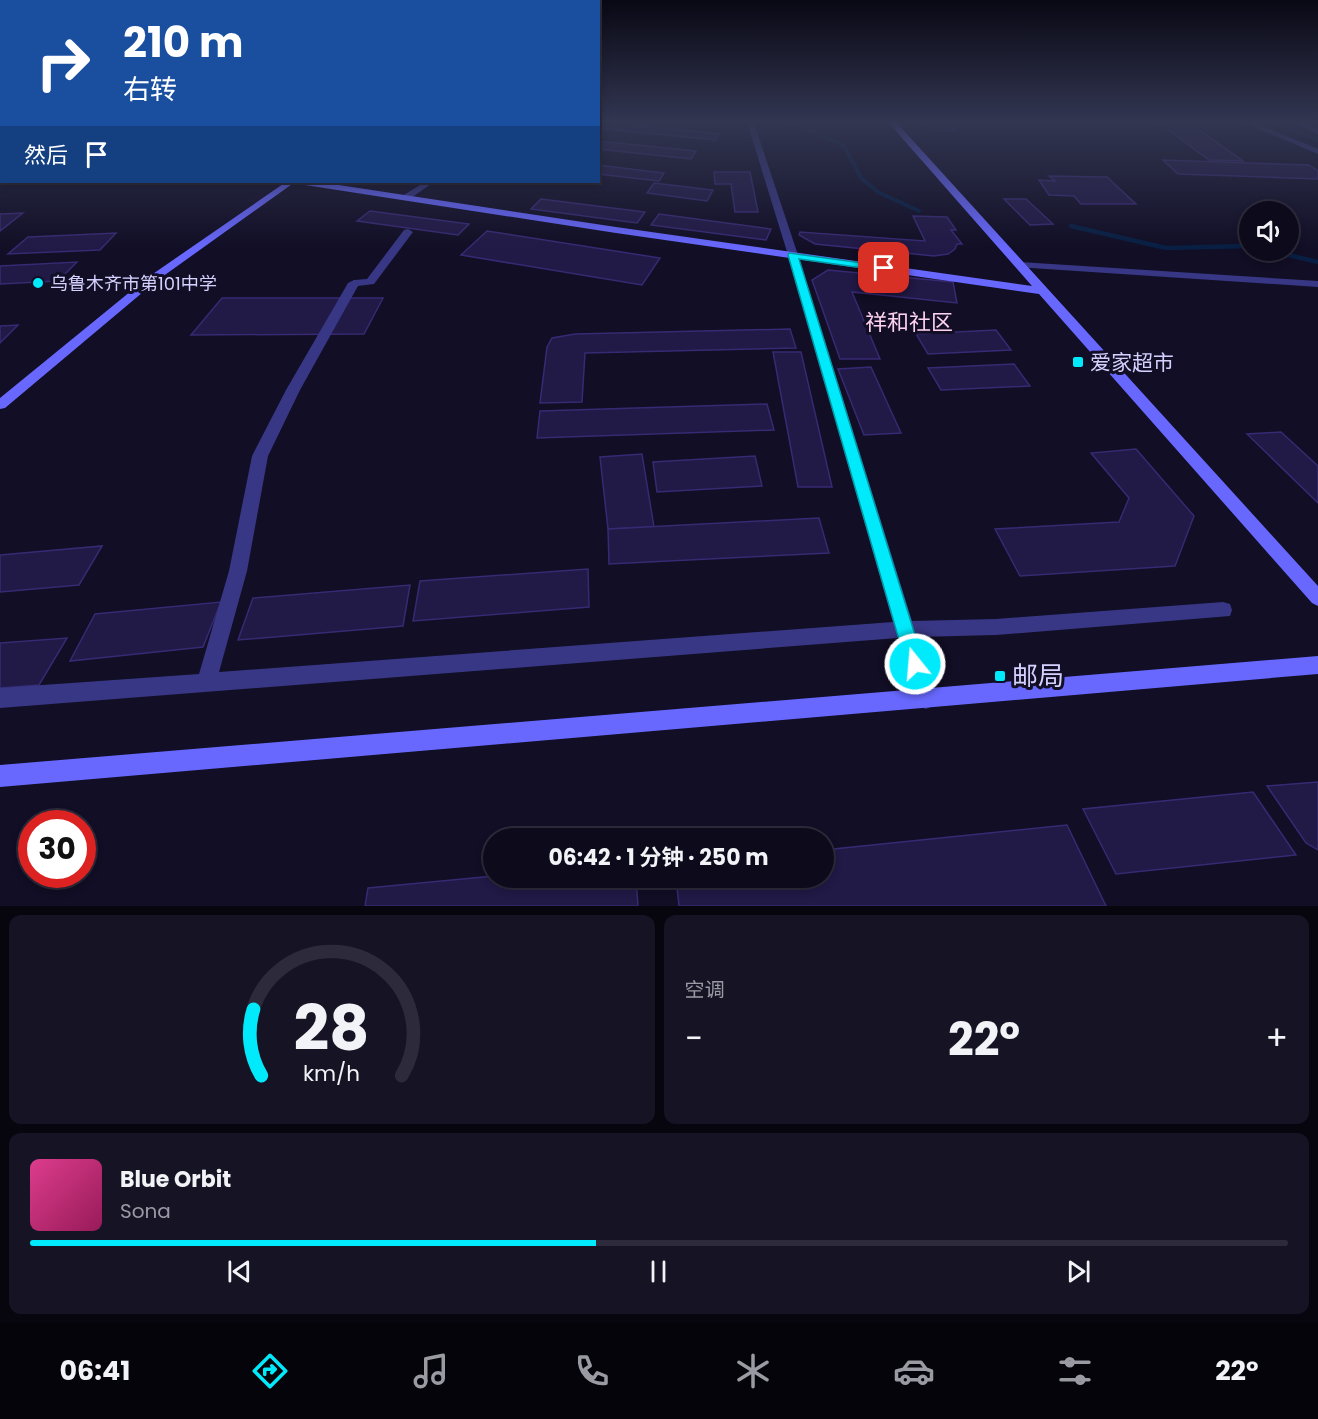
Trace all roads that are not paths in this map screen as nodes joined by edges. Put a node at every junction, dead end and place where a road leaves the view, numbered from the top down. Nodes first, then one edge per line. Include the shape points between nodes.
1 (763, 164) edge
2 (930, 164) edge
3 (290, 183) edge
4 (311, 183) edge
5 (428, 183) edge
6 (405, 198) junction
7 (408, 232) dead end
8 (793, 255) junction
9 (1020, 265) junction
10 (1318, 284) edge
11 (1043, 291) junction
12 (0, 405) edge
13 (1318, 598) edge
14 (1223, 610) dead end
15 (905, 628) junction
16 (1318, 665) edge
17 (206, 684) junction
18 (0, 698) edge
19 (926, 699) junction
20 (0, 776) edge

1 - 8 street
2 - 9 street
3 - 12 street via 151,280
4 - 6 street
5 - 6 street
6 - 8 street
7 - 17 street via 370,282 354,283 260,456 238,571
8 - 11 street
8 - 15 street
9 - 10 street
9 - 11 street
11 - 13 street
14 - 15 street via 996,627
15 - 17 street
15 - 19 street
16 - 19 street
17 - 18 street
19 - 20 street

